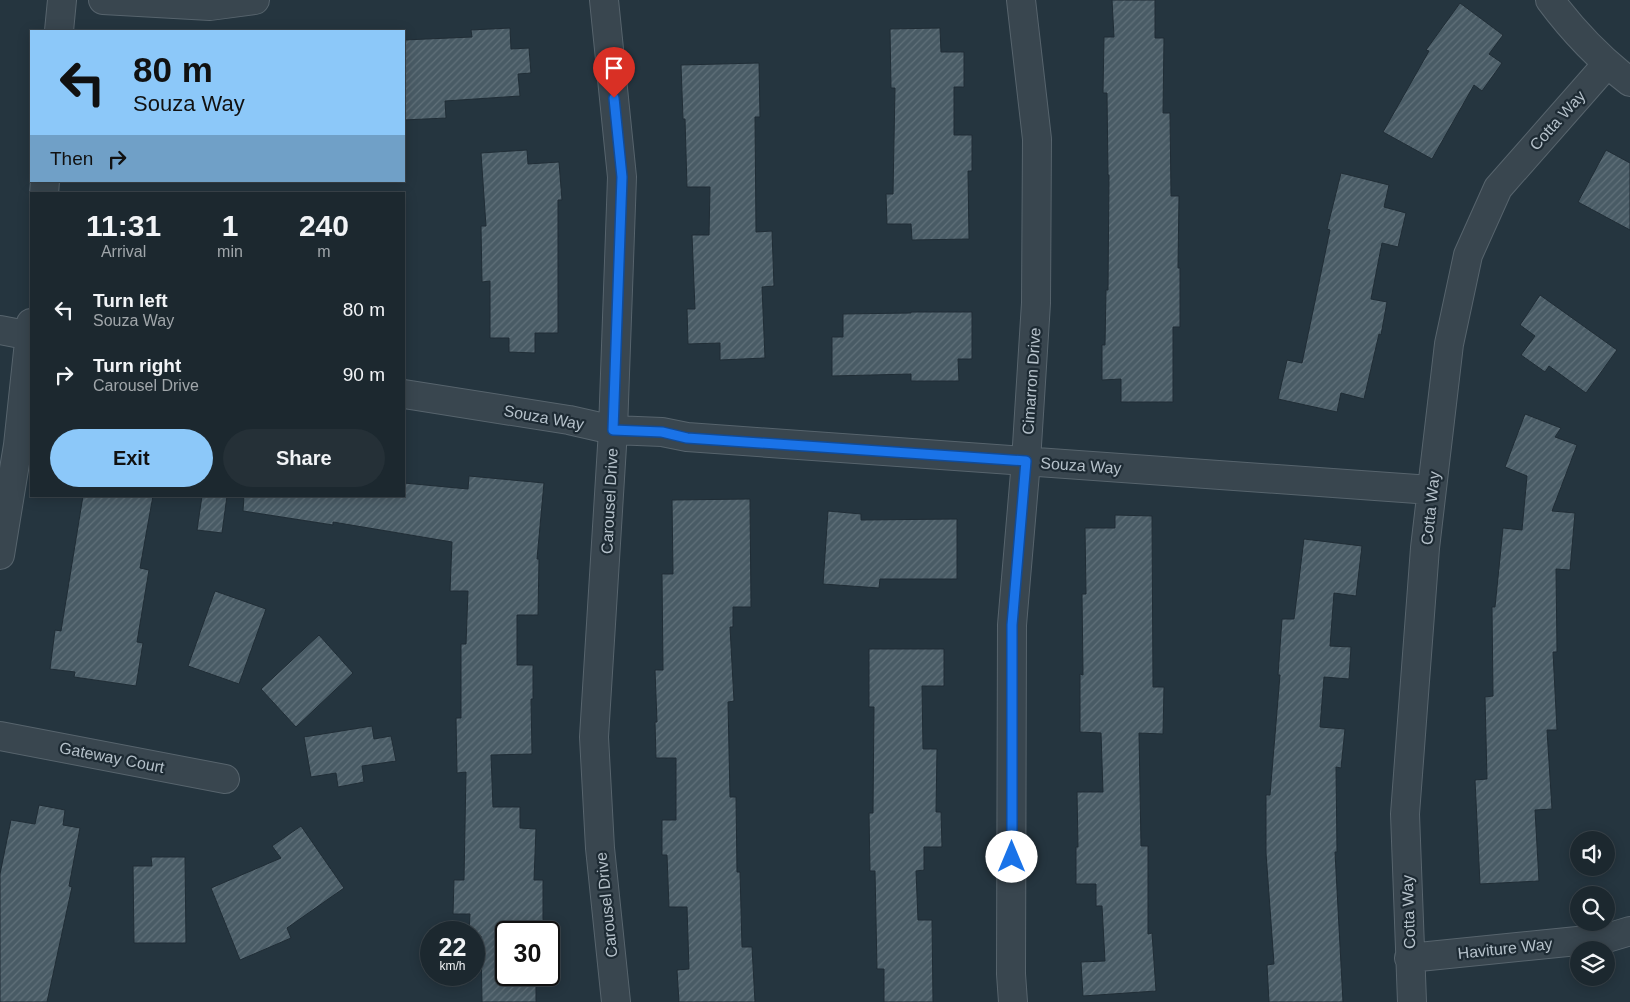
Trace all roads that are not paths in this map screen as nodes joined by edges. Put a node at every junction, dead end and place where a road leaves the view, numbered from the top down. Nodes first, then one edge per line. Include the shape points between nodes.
1 (62, 0) edge
2 (102, 0) edge
3 (255, 0) edge
4 (604, 0) edge
5 (1021, 0) edge
6 (1550, 0) edge
7 (59, 30) edge
8 (1607, 64) junction
9 (1630, 82) edge
10 (0, 330) edge
11 (30, 332) edge
12 (30, 341) edge
13 (405, 394) edge
14 (613, 430) junction
15 (1026, 461) junction
16 (1432, 490) junction
17 (0, 555) edge
18 (0, 736) edge
19 (225, 778) dead end
20 (1630, 931) edge
21 (1409, 958) junction
22 (616, 1002) edge
23 (1013, 1002) edge
24 (1412, 1002) edge

1 - 7 street
2 - 3 street via 210,6
4 - 14 street, Carousel Drive via 622,177
5 - 15 street, Cimarron Drive via 1037,139 1036,304
6 - 8 street
8 - 9 street
8 - 16 street, Cotta Way via 1498,188 1468,255 1449,344
10 - 11 street
12 - 17 street via 18,445
13 - 14 street, Souza Way
14 - 15 street, Souza Way
14 - 22 street, Carousel Drive via 594,737 600,848
15 - 16 street, Souza Way
15 - 23 street, Cimarron Drive via 1012,625
16 - 21 street, Cotta Way via 1406,814
18 - 19 street, Gateway Court
20 - 21 street, Haviture Way via 1607,938
21 - 24 street, Cotta Way

